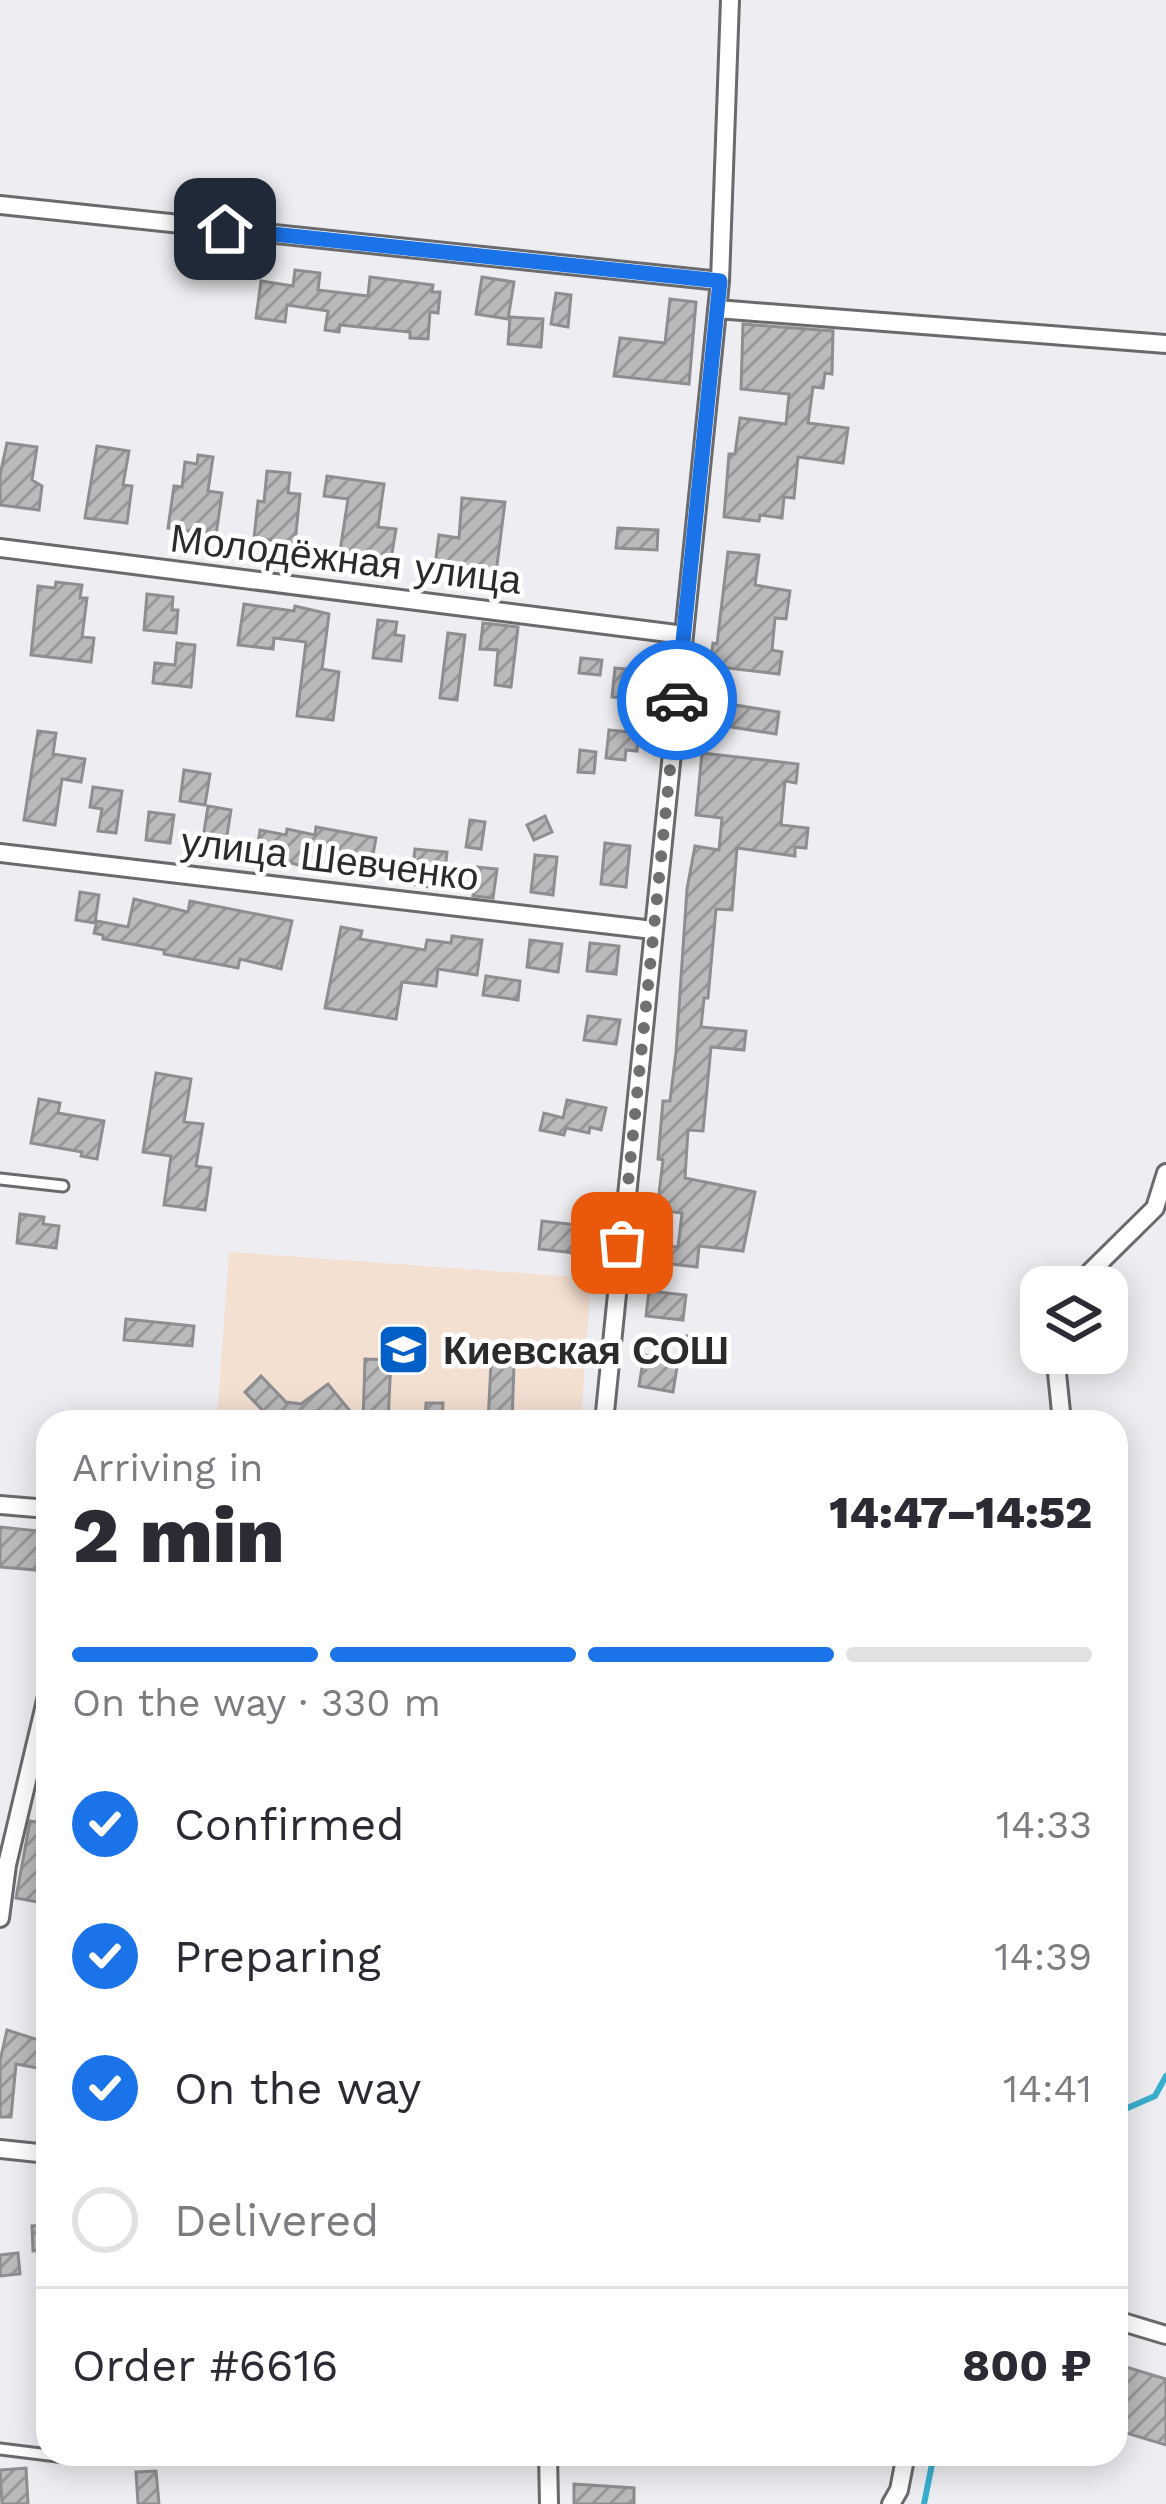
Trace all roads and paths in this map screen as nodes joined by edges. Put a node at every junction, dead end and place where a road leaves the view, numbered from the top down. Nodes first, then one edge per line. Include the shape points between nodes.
1 (730, 0) edge
2 (0, 206) edge
3 (720, 281) junction
4 (717, 309) junction
5 (1166, 344) edge
6 (0, 548) edge
7 (684, 635) junction
8 (0, 853) edge
9 (653, 930) junction
10 (1166, 1173) edge
11 (0, 1179) edge
12 (63, 1186) dead end
13 (1096, 1266) edge
14 (1057, 1374) edge
15 (605, 1410) edge
16 (1061, 1410) edge
17 (0, 1505) edge
18 (36, 1508) edge
19 (36, 1743) edge
20 (0, 1918) edge
21 (0, 2149) edge
22 (36, 2153) edge
23 (1128, 2324) edge
24 (1166, 2335) edge
25 (0, 2449) edge
26 (36, 2453) edge
27 (548, 2466) edge
28 (904, 2466) edge
29 (549, 2504) edge
30 (891, 2504) edge

1 - 3 street
2 - 3 street
3 - 4 street
4 - 5 street
4 - 7 street
6 - 7 street, Молодёжная улица
7 - 9 street
8 - 9 street, улица Шевченко
9 - 15 street
10 - 13 street via 1155,1208
11 - 12 lane
14 - 16 street
17 - 18 street
19 - 20 street
21 - 22 street
23 - 24 street
25 - 26 lane
27 - 29 street
28 - 30 street

